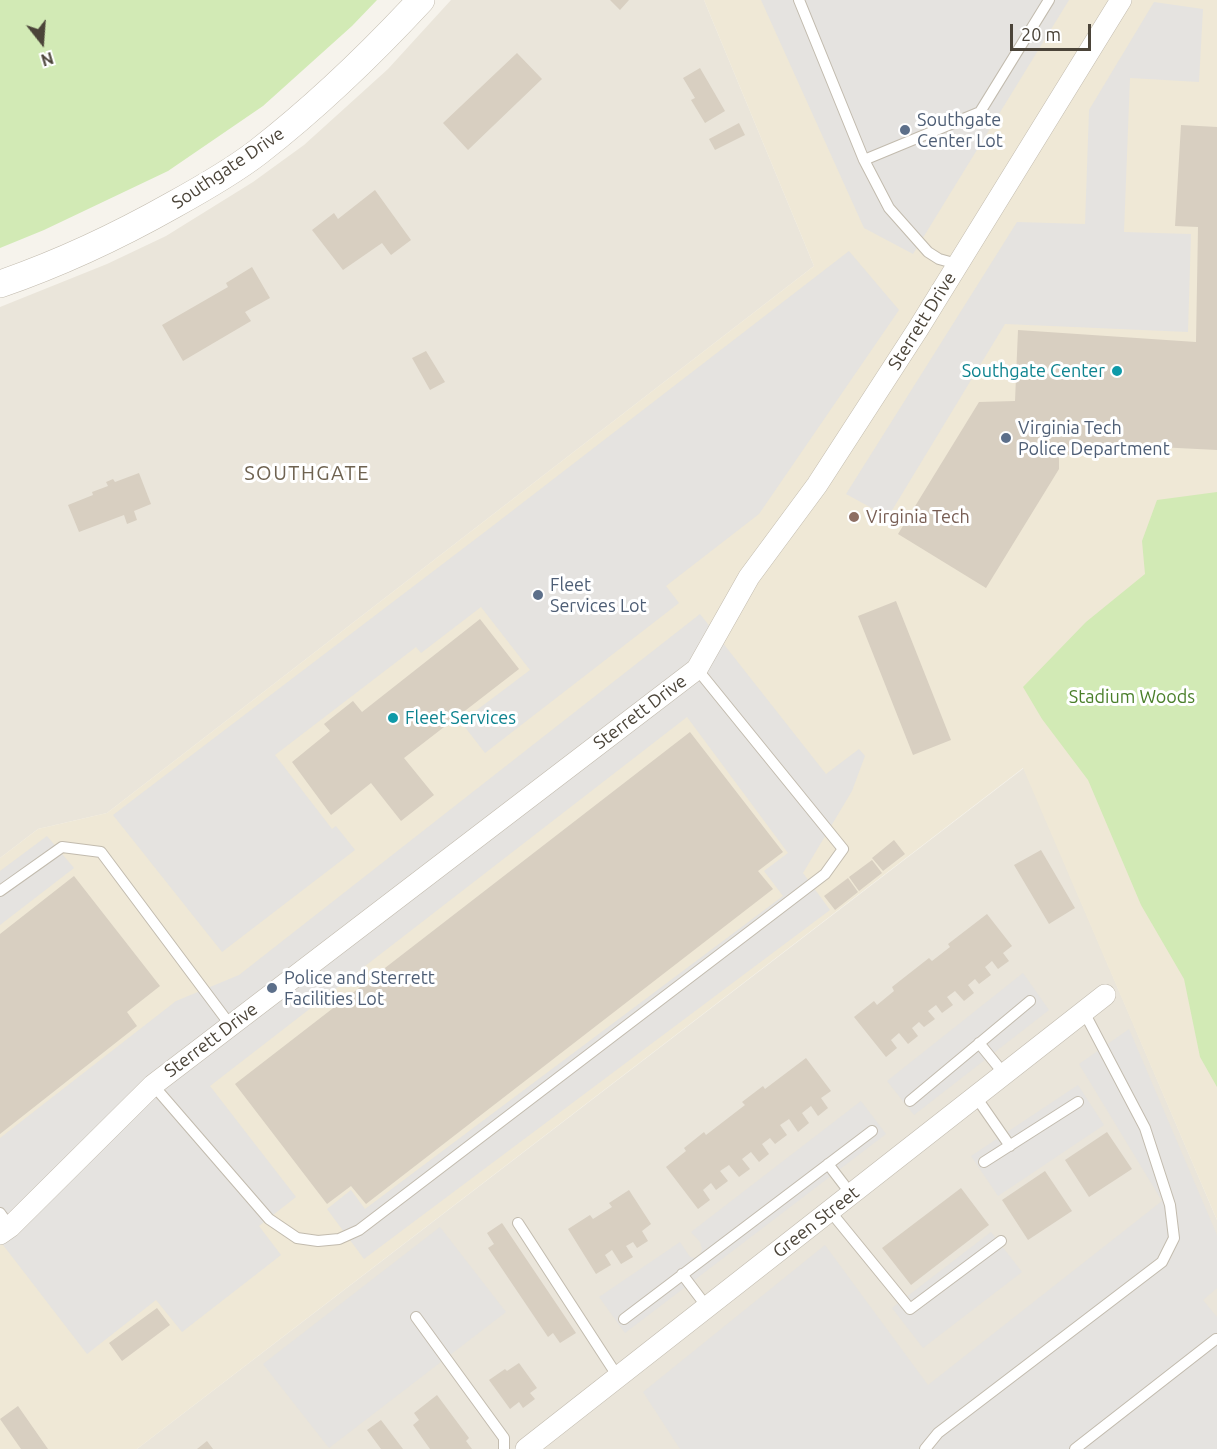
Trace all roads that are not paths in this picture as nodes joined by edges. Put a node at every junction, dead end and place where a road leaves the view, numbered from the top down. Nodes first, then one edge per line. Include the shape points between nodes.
1 (421, 0) edge
2 (799, 0) edge
3 (1049, 0) edge
4 (1121, 0) edge
5 (864, 160) junction
6 (957, 264) junction
7 (0, 284) edge
8 (697, 669) junction
9 (0, 891) edge
10 (1105, 995) dead end
11 (1030, 1001) dead end
12 (1084, 1012) junction
13 (231, 1026) junction
14 (979, 1044) junction
15 (1005, 1075) junction
16 (153, 1085) junction
17 (976, 1096) junction
18 (910, 1101) dead end
19 (1078, 1102) dead end
20 (872, 1131) dead end
21 (1010, 1146) junction
22 (984, 1162) dead end
23 (828, 1164) junction
24 (852, 1194) junction
25 (830, 1211) junction
26 (518, 1222) dead end
27 (3, 1225) edge
28 (1001, 1241) dead end
29 (682, 1274) junction
30 (707, 1307) junction
31 (416, 1317) dead end
32 (624, 1319) dead end
33 (1216, 1338) edge
34 (618, 1377) junction
35 (1083, 1447) edge
36 (504, 1449) edge
37 (526, 1449) edge
38 (926, 1449) edge

1 - 7 street, Southgate Drive via 313,107 257,153 128,231
2 - 5 lane
3 - 5 lane via 980,112
4 - 6 street, Sterrett Drive
5 - 6 lane via 890,208 908,231 928,252
6 - 8 street, Sterrett Drive via 817,485 749,577
8 - 13 street, Sterrett Drive
8 - 16 lane via 843,849 825,874 359,1230 339,1239 297,1238 268,1220
9 - 13 lane via 62,847 101,852
10 - 12 street, Green Street
11 - 14 lane
12 - 15 street, Green Street
12 - 38 lane via 1145,1128 1170,1205 1174,1238 1162,1262 938,1433
13 - 16 street, Sterrett Drive
14 - 15 lane
14 - 18 lane
15 - 17 street, Green Street
16 - 27 street, Sterrett Drive
17 - 21 lane
17 - 24 street, Green Street
19 - 21 lane
20 - 23 lane
21 - 22 lane
23 - 24 lane
23 - 29 lane
24 - 25 street, Green Street
25 - 28 lane via 910,1309
25 - 30 street, Green Street
26 - 34 lane
29 - 30 lane
29 - 32 lane
30 - 34 street, Green Street
31 - 36 lane via 504,1438
33 - 35 lane
34 - 37 street, Green Street

